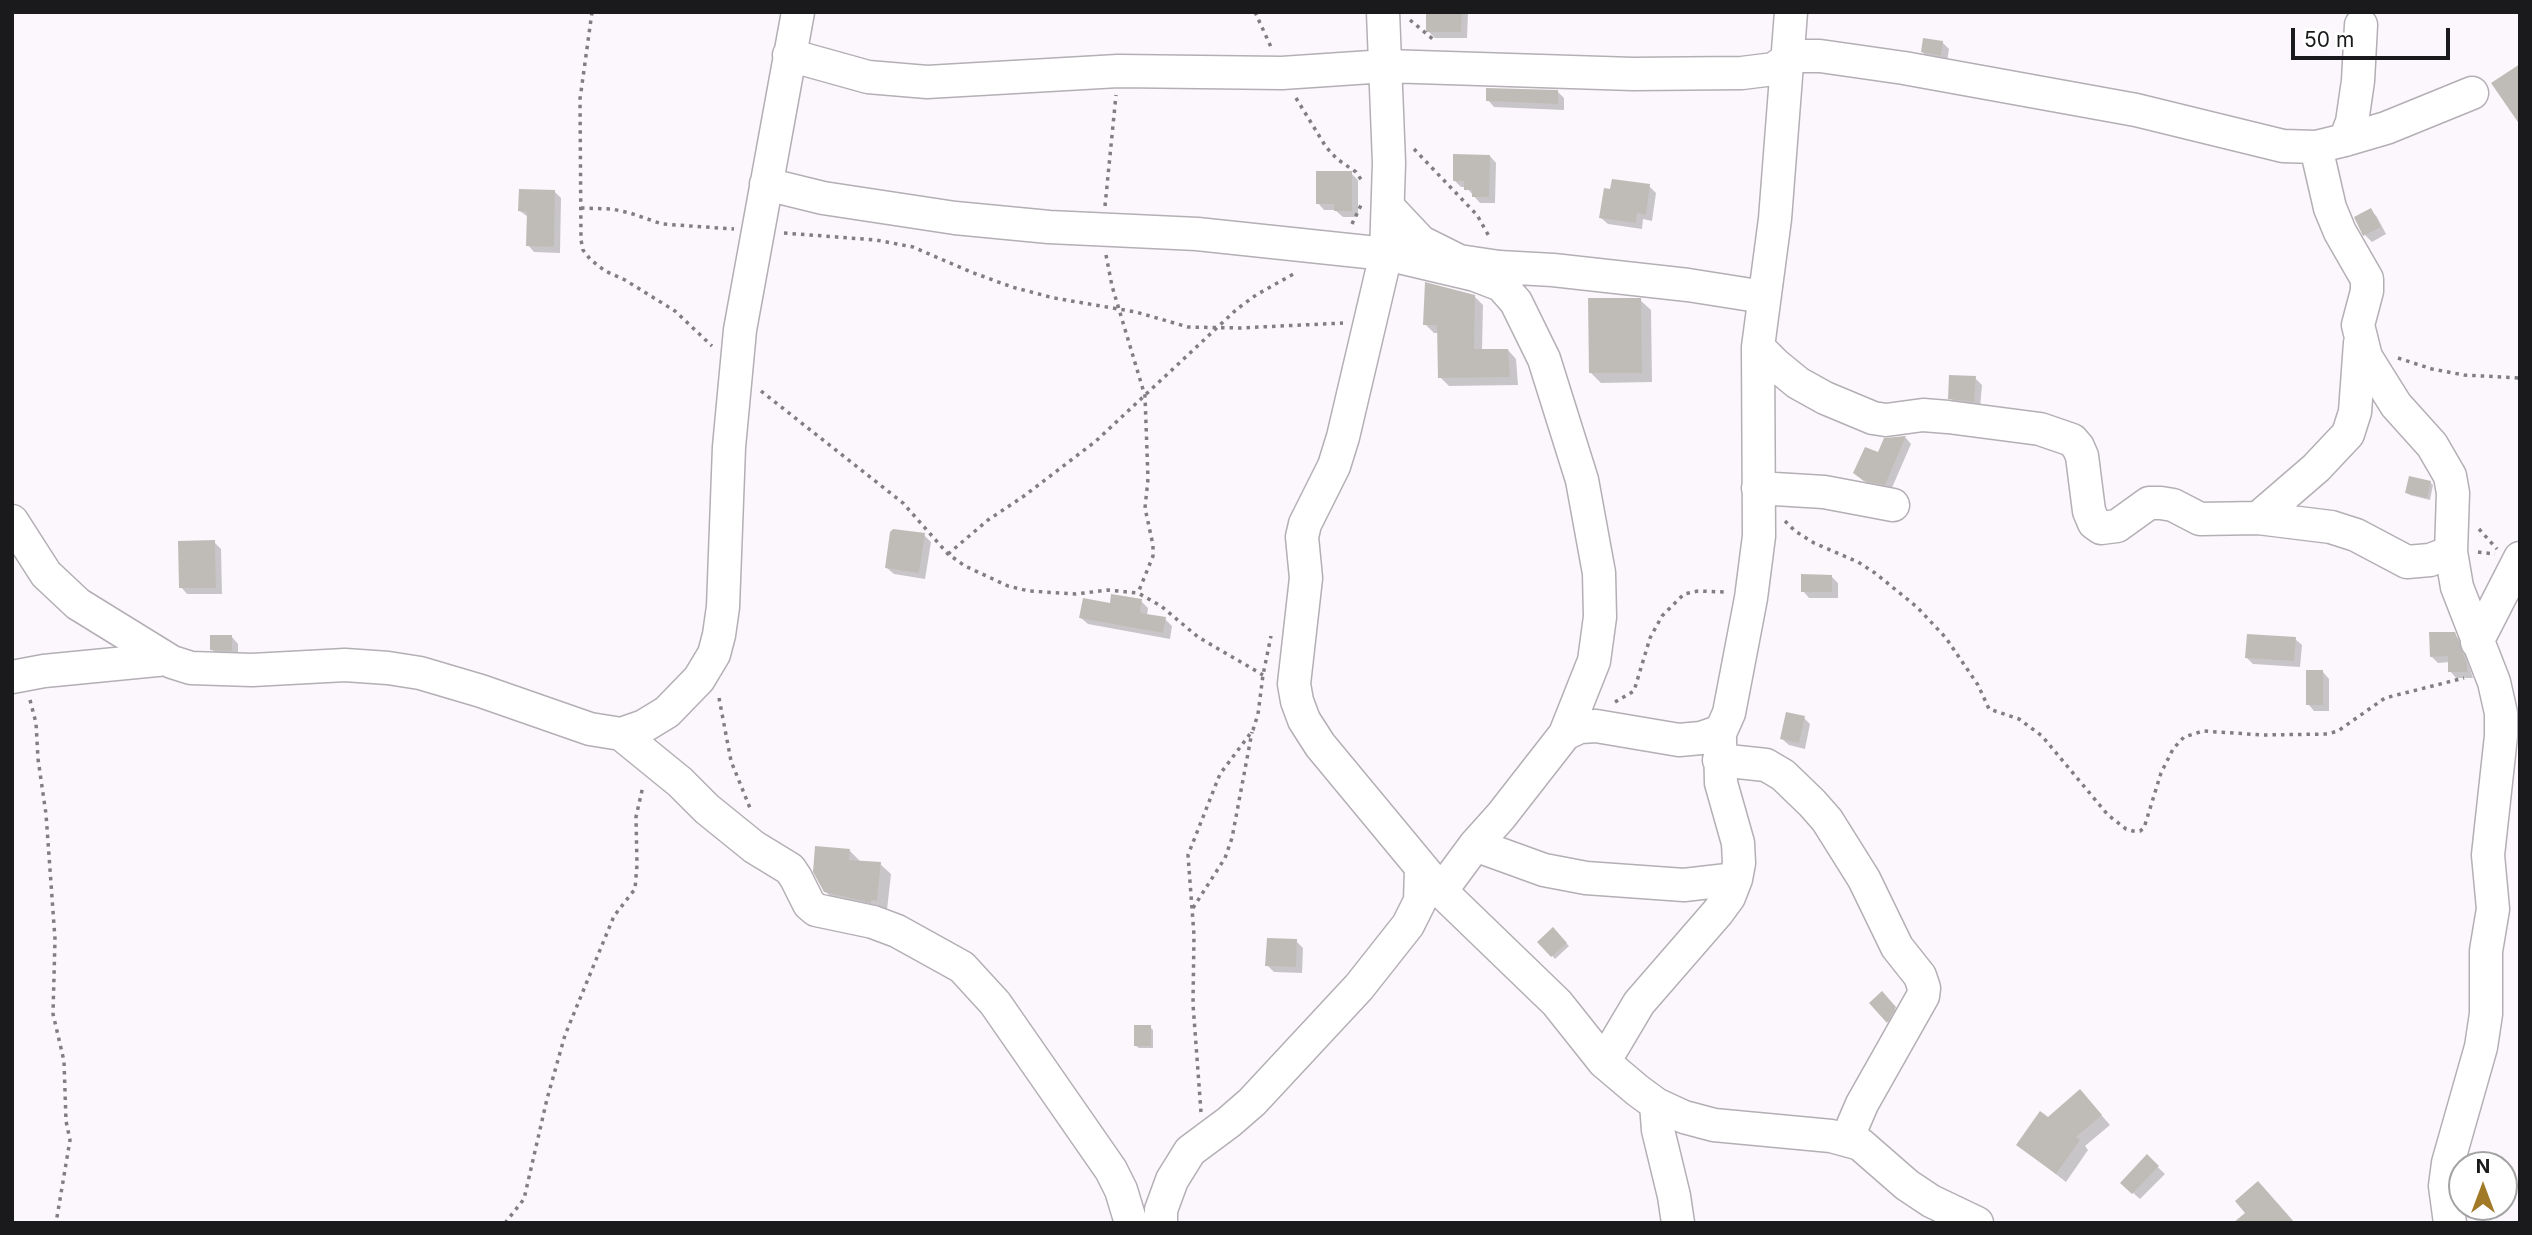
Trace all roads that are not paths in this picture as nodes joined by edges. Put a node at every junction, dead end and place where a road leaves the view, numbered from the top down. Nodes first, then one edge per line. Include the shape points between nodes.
1 (798, 12) edge
2 (1383, 12) edge
3 (1791, 12) edge
4 (2361, 25) dead end
5 (789, 55) junction
6 (1787, 60) junction
7 (1386, 66) junction
8 (2472, 93) dead end
9 (2331, 144) junction
10 (766, 184) junction
11 (1372, 198) junction
12 (1386, 254) junction
13 (1764, 297) junction
14 (2360, 340) junction
15 (1758, 347) junction
16 (1761, 488) junction
17 (1893, 505) dead end
18 (2258, 518) junction
19 (12, 521) edge
20 (2451, 552) junction
21 (2511, 556) edge
22 (2483, 655) junction
23 (167, 659) junction
24 (17, 676) edge
25 (1573, 730) junction
26 (621, 734) junction
27 (1720, 746) junction
28 (1475, 845) junction
29 (1431, 880) junction
30 (1736, 880) junction
31 (1604, 1062) junction
32 (1656, 1104) junction
33 (1847, 1139) junction
34 (1131, 1223) edge
35 (1161, 1223) edge
36 (1678, 1223) edge
37 (1977, 1223) edge
38 (2451, 1223) edge

1 - 5 street
2 - 7 street
3 - 6 street
4 - 9 street via 2352,122
5 - 7 street via 868,77 927,82 1118,71 1282,73
5 - 10 street
6 - 7 street via 1767,71 1721,74
6 - 9 street via 1799,56 1855,60 2136,110 2270,144
6 - 13 street
7 - 11 street via 1388,123
8 - 9 street via 2386,128
9 - 14 street via 2330,208 2367,279 2358,325
10 - 12 street via 942,217 1197,234
10 - 26 street via 735,371 723,607 715,654 699,679 667,712
11 - 12 street
11 - 13 street via 1421,242 1459,261
12 - 25 street via 1501,285 1516,302 1544,359 1582,480 1599,573 1594,661
12 - 29 street via 1334,466 1302,537 1307,578 1294,684 1304,720 1320,745
13 - 15 street
14 - 18 street via 2355,412 2348,433
14 - 20 street via 2379,382 2432,445 2450,476
15 - 16 street
15 - 18 street via 1798,383 1872,418 1948,417 2040,429 2071,440 2082,456 2089,511 2101,528 2117,526 2149,503 2173,505 2200,519
16 - 17 street via 1824,492
16 - 27 street via 1751,598
18 - 20 street via 2331,527 2407,562
19 - 23 street via 46,575 78,604
20 - 22 street via 2457,587
21 - 22 street
22 - 38 street via 2501,713 2488,855 2493,909 2486,951 2482,1047 2448,1163 2445,1186
23 - 24 street
23 - 26 street via 212,671 345,665 420,673 590,729
25 - 27 street via 1613,728 1678,740 1701,738
25 - 28 street
26 - 34 street via 707,809 790,869 816,910 897,931 962,967 995,1003 1111,1170
27 - 30 street via 1721,783 1738,843
27 - 33 street via 1783,775 1827,820 1924,988
28 - 29 street
28 - 30 street via 1544,870 1586,878 1684,885
29 - 31 street via 1557,1003
29 - 35 street via 1421,891 1408,925 1359,988 1252,1102 1190,1151 1172,1180
30 - 31 street via 1718,912 1639,1003
31 - 32 street
32 - 33 street via 1714,1125
32 - 36 street
33 - 37 street via 1870,1151 1915,1190

